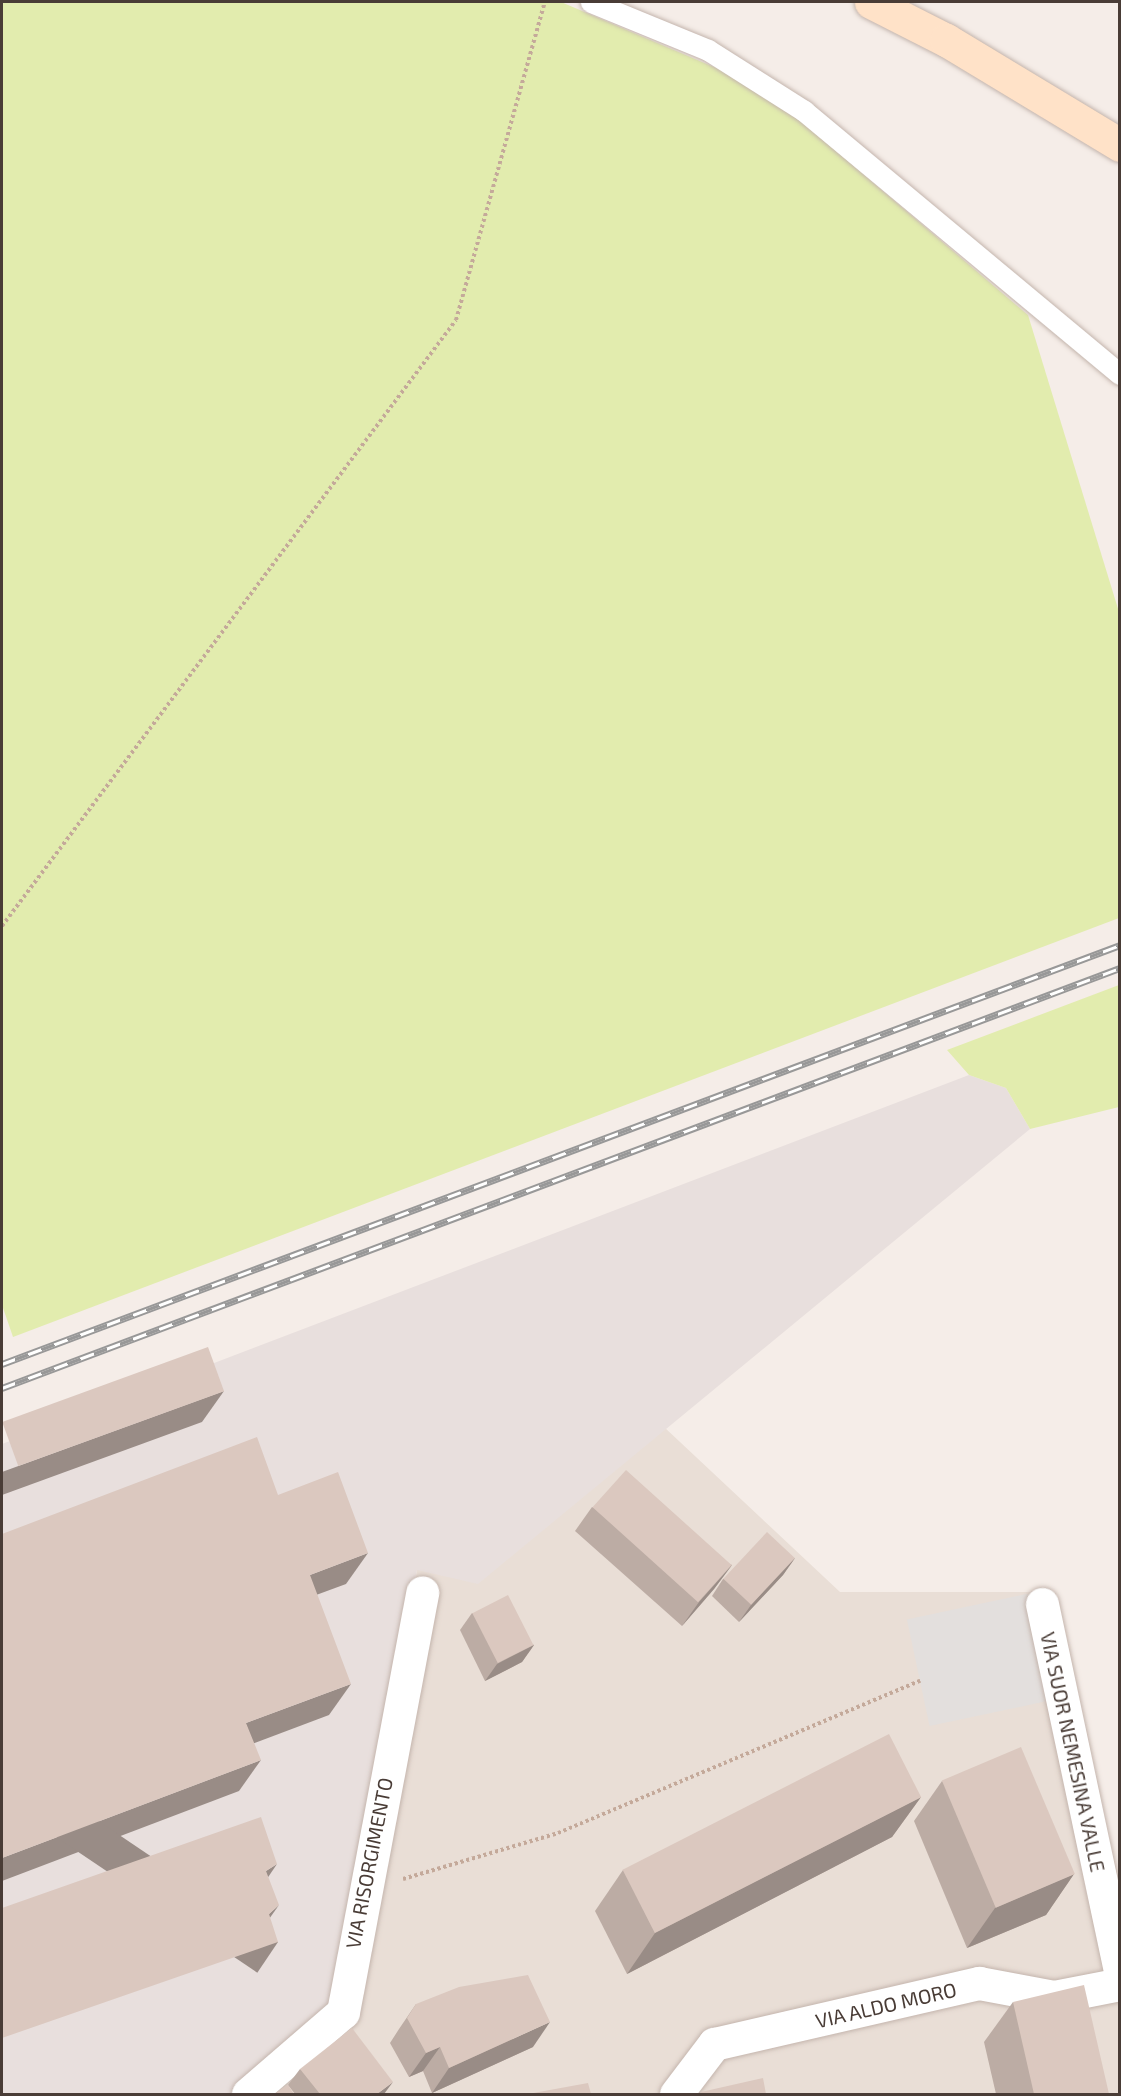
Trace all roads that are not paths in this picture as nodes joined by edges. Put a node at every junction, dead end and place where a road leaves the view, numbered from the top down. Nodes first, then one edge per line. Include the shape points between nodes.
1 (591, 2) edge
2 (871, 2) edge
3 (1119, 145) edge
4 (1119, 374) edge
5 (422, 1592) dead end
6 (1042, 1604) dead end
7 (1119, 1972) edge
8 (1119, 1984) edge
9 (248, 2094) edge
10 (676, 2094) edge

1 - 4 lane via 708,50 804,111
2 - 3 main road via 946,40
5 - 9 street, VIA RISORGIMENTO via 362,1891 343,2012
6 - 7 street, VIA SUOR NEMESINA VALLE
8 - 10 street, VIA ALDO MORO via 1054,1997 979,1983 714,2044

